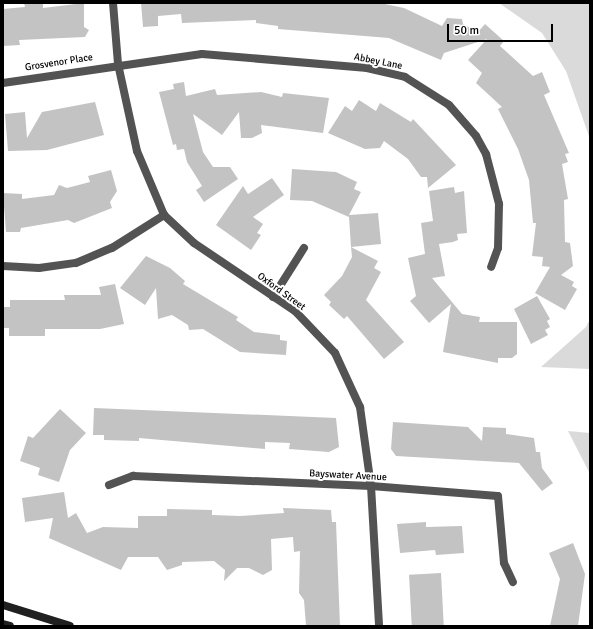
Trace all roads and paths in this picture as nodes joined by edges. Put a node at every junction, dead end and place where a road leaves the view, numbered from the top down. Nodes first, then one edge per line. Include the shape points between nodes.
1 (113, 3) edge
2 (118, 64) junction
3 (3, 83) edge
4 (164, 214) junction
5 (304, 248) dead end
6 (3, 266) edge
7 (491, 267) dead end
8 (273, 297) junction
9 (109, 484) dead end
10 (371, 486) junction
11 (513, 582) dead end
12 (3, 605) edge
13 (3, 624) edge
14 (10, 626) edge
15 (70, 626) edge
16 (379, 626) edge

1 - 2 street, Oxford Street
2 - 3 street, Grosvenor Place
2 - 4 street, Oxford Street via 137,152
2 - 7 street, Abbey Lane via 202,54 367,68 418,84 449,105 476,136 486,154 499,204 498,248
4 - 6 street via 112,248 76,263 40,268
4 - 8 street, Oxford Street via 194,244
5 - 8 street
8 - 10 street, Oxford Street via 295,311 335,353 360,407
9 - 10 street, Bayswater Avenue via 133,476
10 - 11 street, Bayswater Avenue via 498,496 504,562
10 - 16 street, Oxford Street
12 - 15 main road
13 - 14 main road

